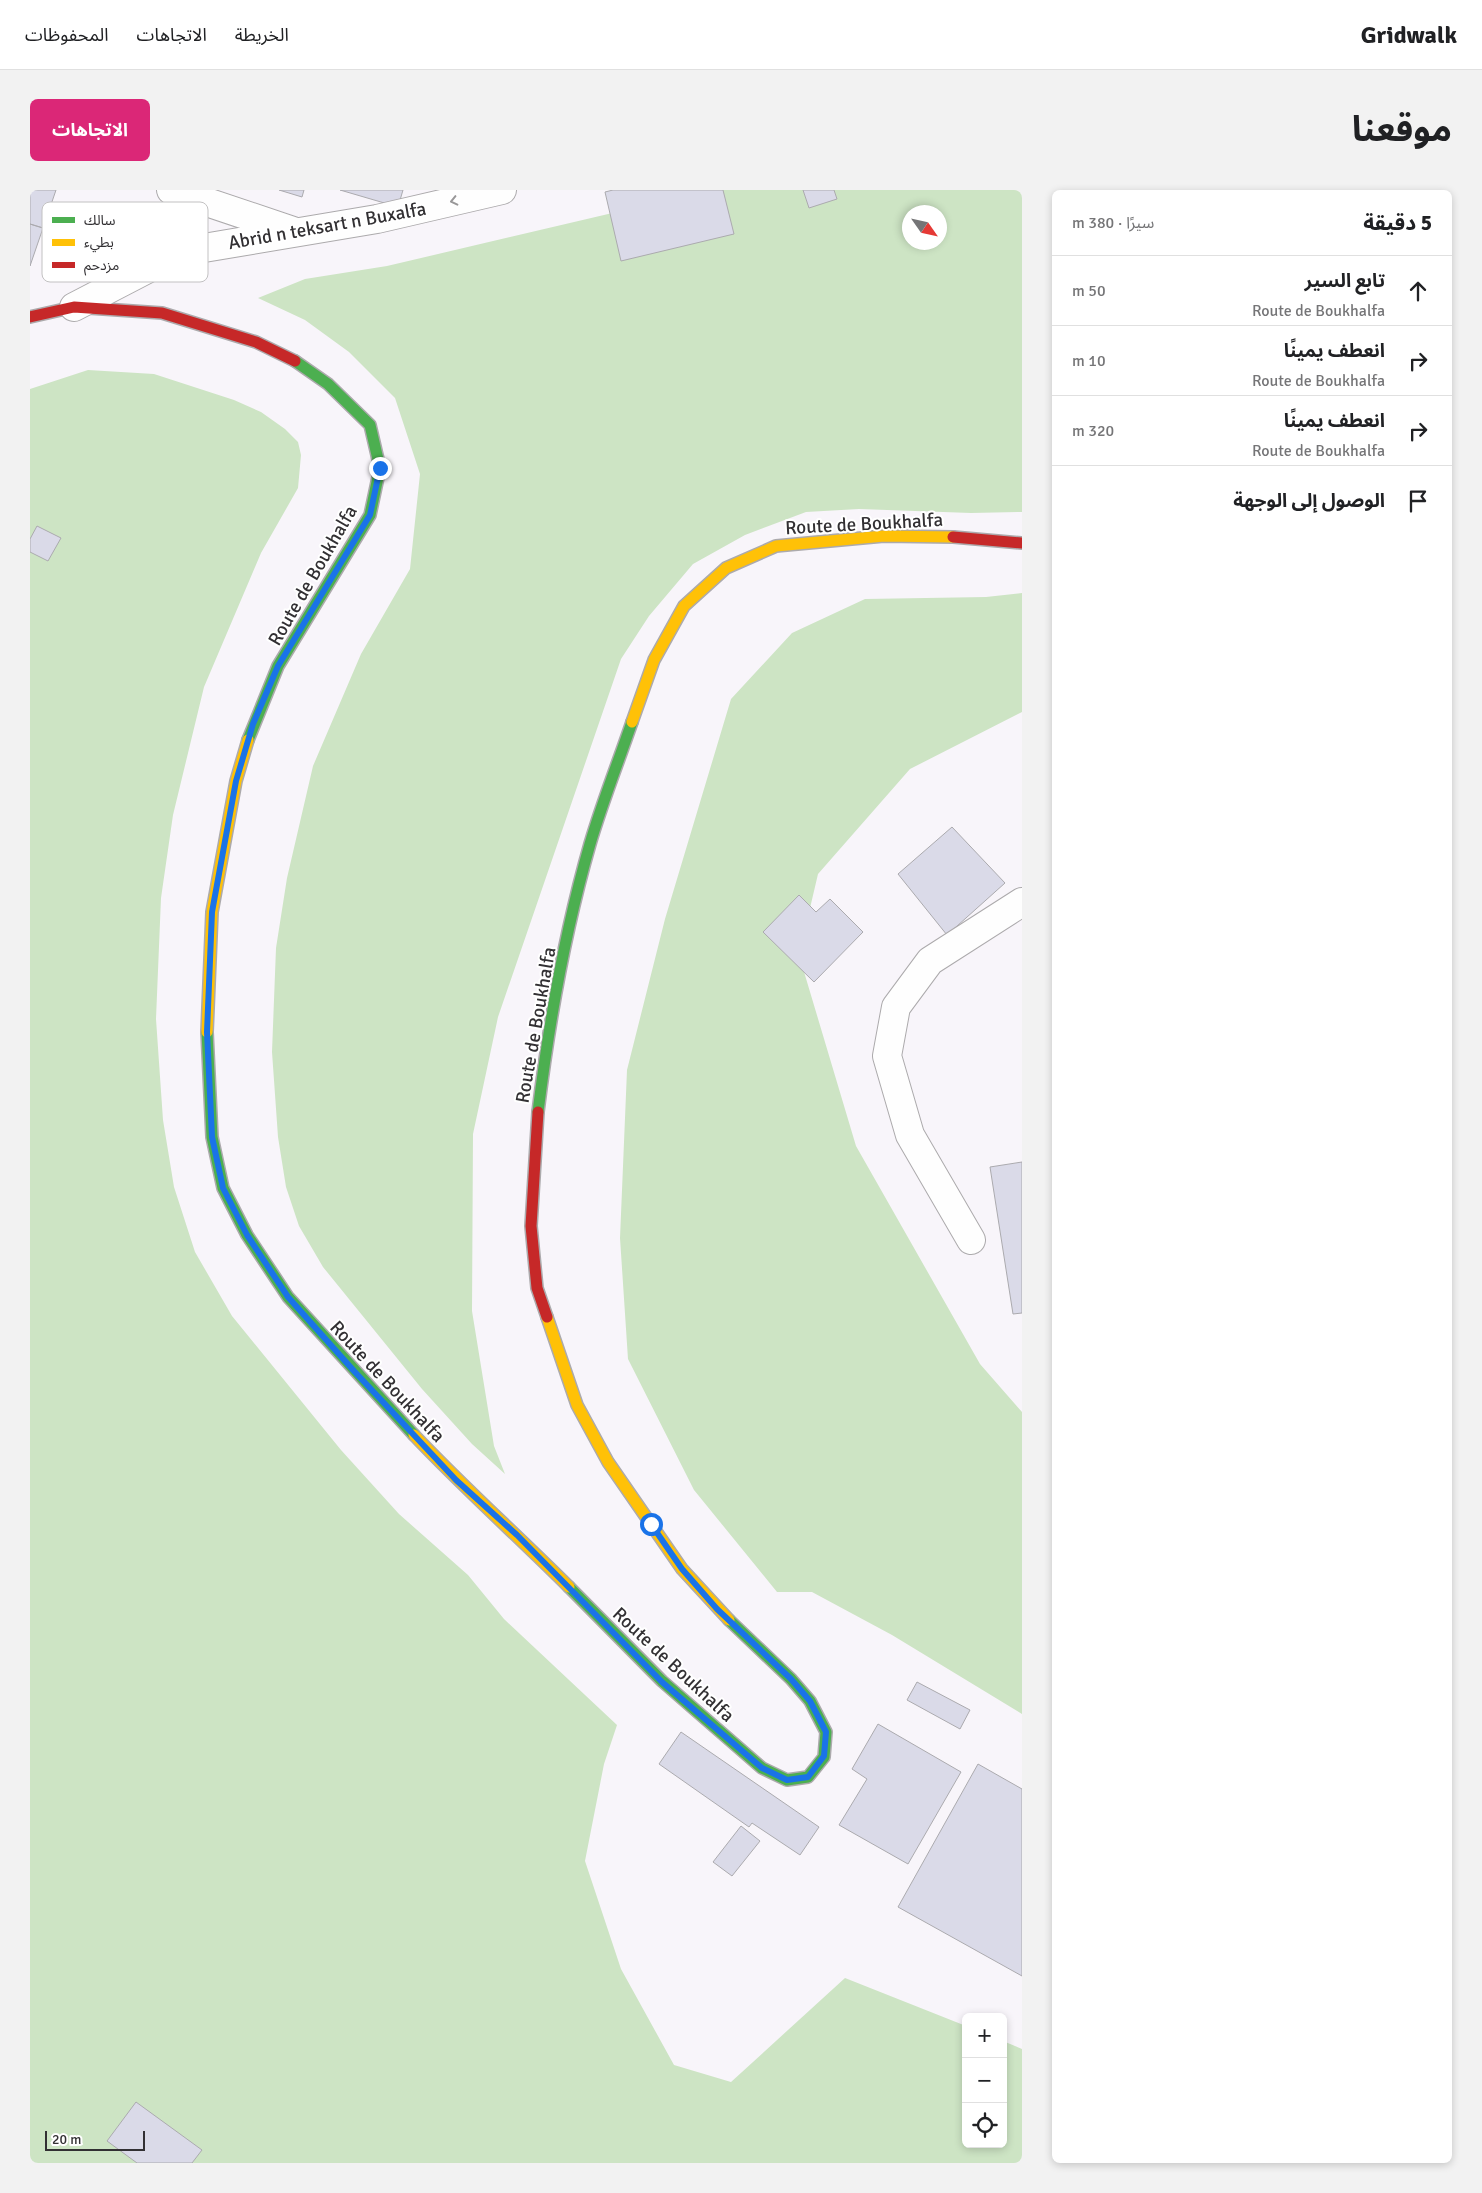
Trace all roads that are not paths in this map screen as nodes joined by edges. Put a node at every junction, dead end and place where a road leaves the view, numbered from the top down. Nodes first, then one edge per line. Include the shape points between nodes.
1 (170, 190) edge
2 (502, 190) edge
3 (206, 202) edge
4 (208, 203) edge
5 (297, 232) junction
6 (208, 247) edge
7 (122, 282) edge
8 (74, 307) junction
9 (30, 317) edge
10 (1022, 543) edge
11 (1022, 902) edge
12 (971, 1240) dead end

1 - 3 street
2 -> 5 street, Abrid n teksart n Buxalfa via 377,219
4 - 5 street
5 - 6 street, Abrid n teksart n Buxalfa
7 - 8 street, Abrid n teksart n Buxalfa
8 - 9 main road, Route de Boukhalfa
8 - 10 main road, Route de Boukhalfa via 162,313 256,342 293,359 328,384 370,425 380,468 370,515 278,666 253,724 236,781 212,912 207,1032 212,1137 223,1188 247,1235 288,1297 405,1427 662,1682 762,1768 787,1780 808,1777 824,1756 826,1732 810,1701 791,1679 717,1609 682,1569 608,1462 576,1405 538,1288 531,1226 534,1170 545,1054 556,996 590,844 654,660 684,606 726,568 776,546 893,536 942,536
11 - 12 street via 930,961 896,1007 887,1056 910,1135

